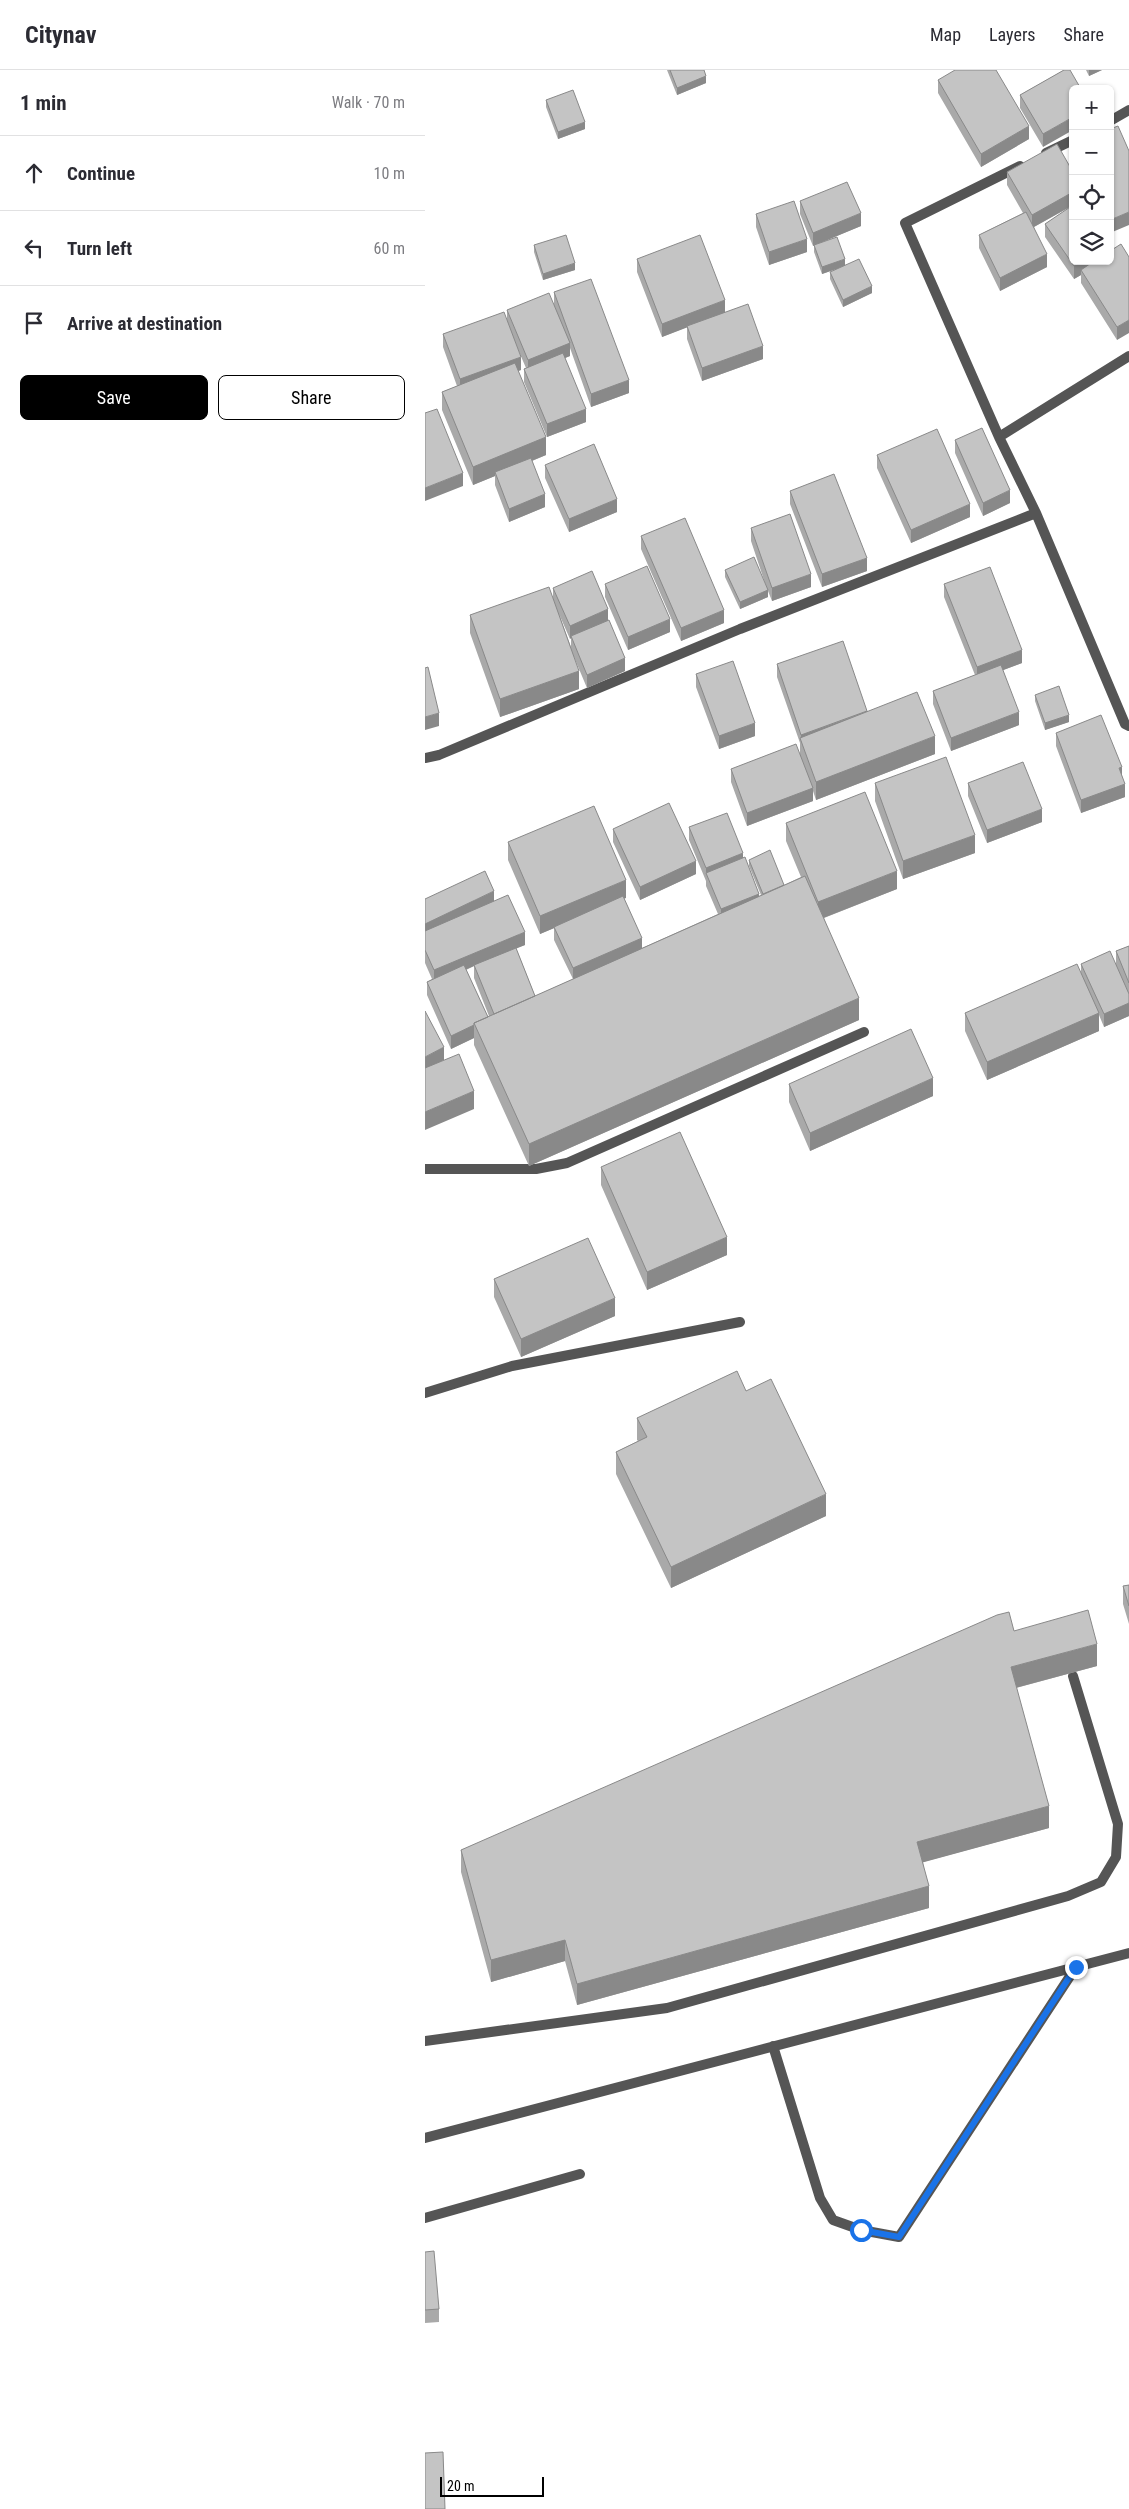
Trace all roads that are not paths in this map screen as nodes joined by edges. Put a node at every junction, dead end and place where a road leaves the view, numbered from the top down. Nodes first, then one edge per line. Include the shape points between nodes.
1 (1129, 110) edge
2 (1114, 119) edge
3 (1069, 142) edge
4 (1129, 356) edge
5 (999, 437) junction
6 (1036, 513) junction
7 (1129, 726) edge
8 (425, 758) edge
9 (864, 1032) dead end
10 (425, 1169) edge
11 (739, 1322) dead end
12 (425, 1393) edge
13 (1073, 1676) edge
14 (1129, 1953) edge
15 (1076, 1967) junction
16 (425, 2041) edge
17 (773, 2046) junction
18 (425, 2138) edge
19 (580, 2174) dead end
20 (425, 2218) edge

1 - 2 street
3 - 5 street via 905,223
4 - 5 street
5 - 6 street
6 - 7 street via 1125,724
6 - 8 street via 739,629 439,755
9 - 10 street via 567,1163 536,1169
11 - 12 street via 511,1366
13 - 16 street via 1118,1824 1116,1857 1101,1882 1068,1896 667,2008
14 - 15 street
15 - 17 street
15 - 17 street via 899,2237 861,2230 833,2220 820,2198
17 - 18 street
19 - 20 street

